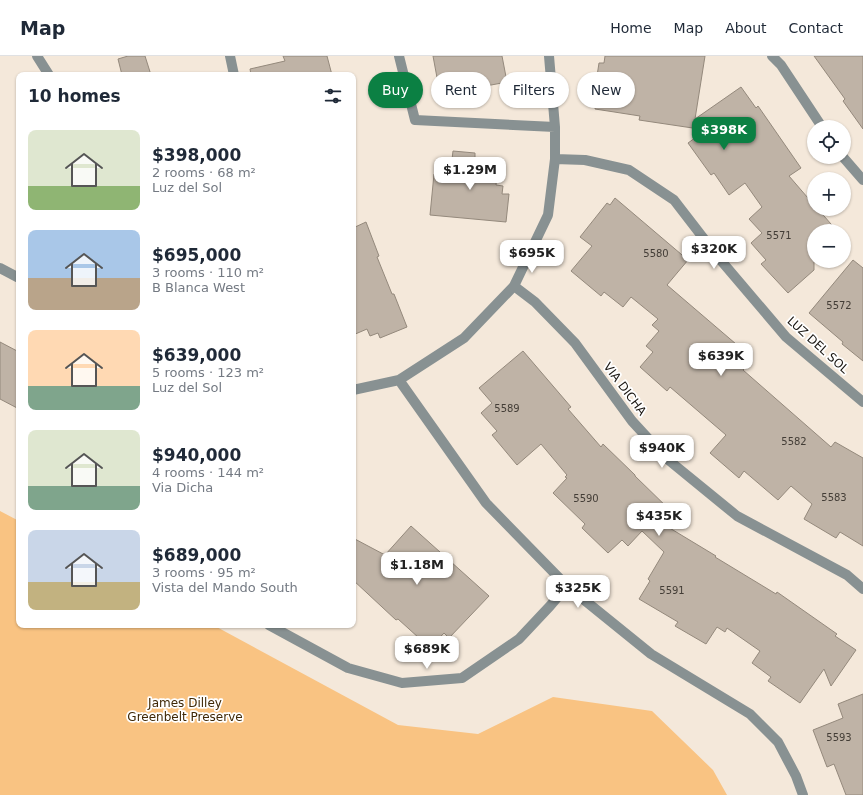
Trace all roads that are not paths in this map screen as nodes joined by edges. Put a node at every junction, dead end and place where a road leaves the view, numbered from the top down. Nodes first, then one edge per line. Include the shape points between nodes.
1 (37, 56) edge
2 (230, 56) edge
3 (399, 56) edge
4 (549, 56) edge
5 (772, 56) edge
6 (47, 72) edge
7 (233, 72) edge
8 (817, 120) edge
9 (555, 127) junction
10 (555, 159) junction
11 (849, 164) edge
12 (863, 180) edge
13 (0, 268) edge
14 (16, 276) edge
15 (514, 286) junction
16 (399, 380) junction
17 (356, 389) edge
18 (863, 402) edge
19 (567, 586) junction
20 (863, 590) edge
21 (275, 628) edge
22 (803, 795) edge

1 - 6 street
2 - 7 street
3 - 9 street via 416,120
4 - 9 street
5 - 8 street via 781,65
9 - 10 street
10 - 15 street via 548,215
10 - 18 street, LUZ DEL SOL via 584,160 629,170 674,200 718,257 786,337
11 - 12 street
13 - 14 street
15 - 16 street via 464,338
15 - 20 street, VIA DICHA via 535,302 575,343 632,421 666,458 737,516 847,575
16 - 17 street
16 - 19 street via 486,504
19 - 21 street via 519,639 462,678 402,683 387,679 348,668
19 - 22 street via 651,654 750,714 778,742

